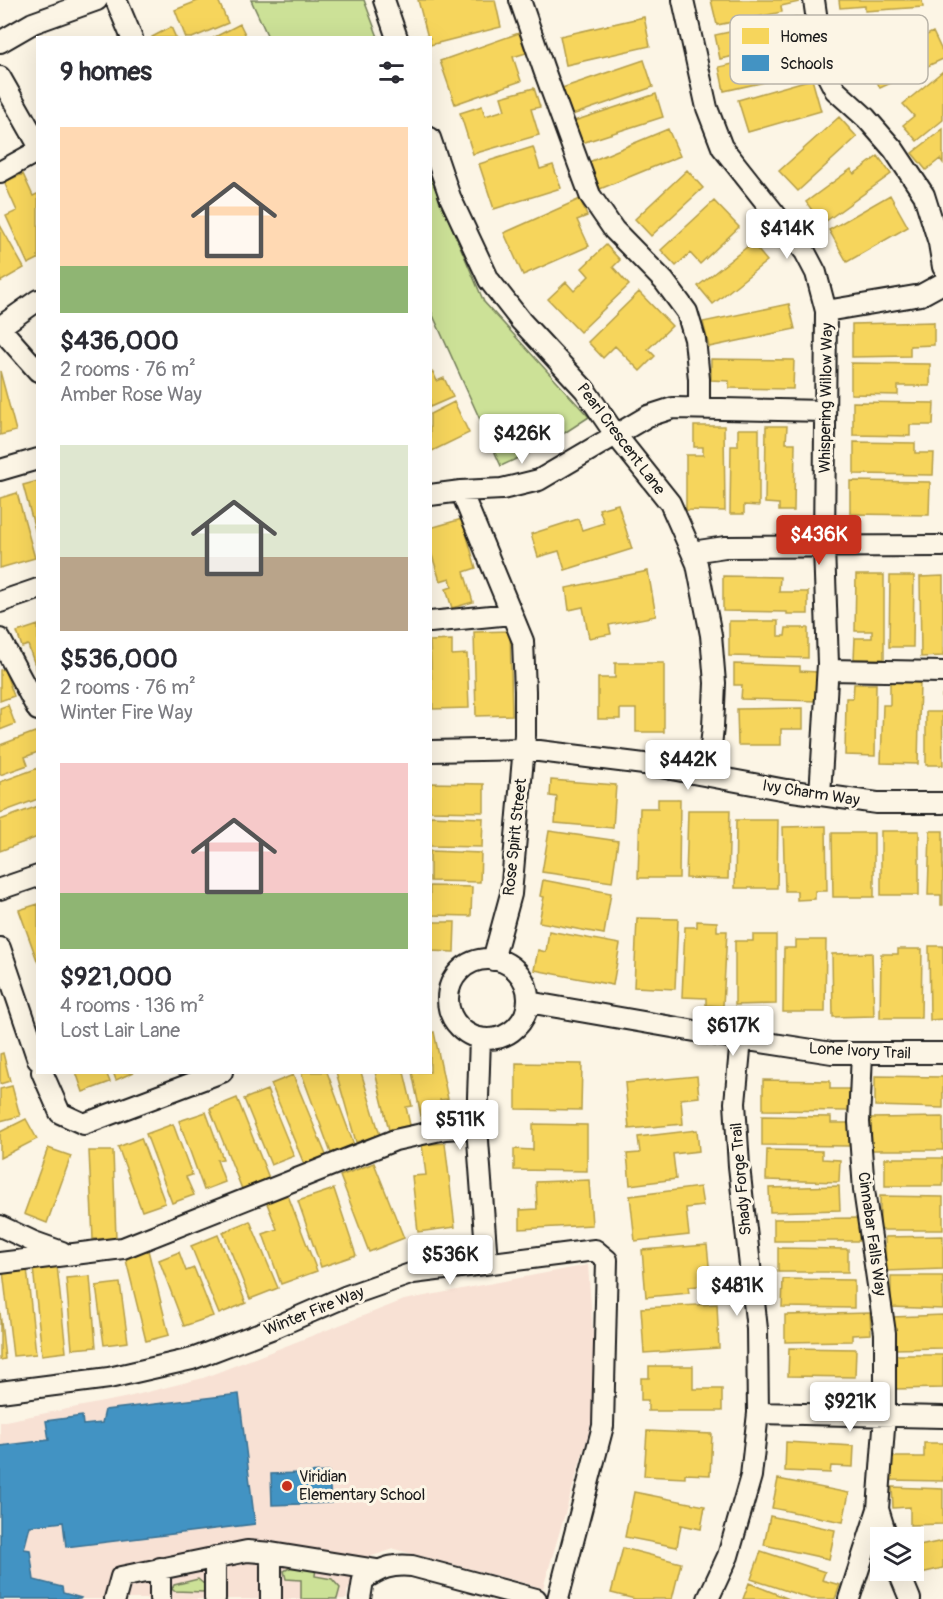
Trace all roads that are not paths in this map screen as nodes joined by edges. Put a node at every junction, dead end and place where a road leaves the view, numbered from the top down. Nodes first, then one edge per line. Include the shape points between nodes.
1 (97, 0) edge
2 (116, 0) edge
3 (384, 0) edge
4 (520, 0) edge
5 (683, 0) edge
6 (814, 0) edge
7 (816, 15) edge
8 (131, 36) edge
9 (396, 36) edge
10 (0, 42) edge
11 (0, 76) edge
12 (832, 84) edge
13 (36, 140) edge
14 (432, 144) edge
15 (36, 152) edge
16 (0, 172) edge
17 (943, 267) edge
18 (943, 283) edge
19 (36, 301) edge
20 (826, 311) junction
21 (0, 328) edge
22 (36, 369) edge
23 (699, 408) junction
24 (825, 411) junction
25 (615, 434) junction
26 (36, 460) edge
27 (0, 470) edge
28 (461, 491) junction
29 (432, 495) edge
30 (943, 546) edge
31 (825, 547) junction
32 (692, 552) junction
33 (36, 590) edge
34 (0, 602) edge
35 (511, 614) junction
36 (432, 622) edge
37 (0, 639) edge
38 (828, 670) junction
39 (943, 672) edge
40 (36, 706) edge
41 (523, 749) junction
42 (432, 751) edge
43 (708, 775) junction
44 (820, 795) junction
45 (943, 802) edge
46 (36, 877) edge
47 (0, 889) edge
48 (0, 948) edge
49 (493, 960) junction
50 (440, 996) edge
51 (528, 1002) junction
52 (30, 1013) edge
53 (480, 1038) junction
54 (741, 1039) junction
55 (36, 1048) edge
56 (862, 1053) junction
57 (943, 1053) edge
58 (43, 1074) edge
59 (217, 1074) edge
60 (477, 1127) junction
61 (0, 1226) edge
62 (67, 1254) junction
63 (487, 1262) junction
64 (0, 1263) edge
65 (0, 1392) edge
66 (758, 1413) junction
67 (885, 1415) junction
68 (943, 1417) edge
69 (878, 1509) junction
70 (883, 1527) edge
71 (271, 1553) junction
72 (215, 1557) junction
73 (160, 1568) junction
74 (377, 1570) junction
75 (903, 1581) edge
76 (115, 1599) edge
77 (160, 1599) edge
78 (215, 1599) edge
79 (271, 1599) edge
80 (360, 1599) edge
81 (536, 1599) edge
82 (558, 1599) edge
83 (708, 1599) edge
84 (849, 1599) edge
85 (910, 1599) edge

1 - 10 street via 33,23
2 - 8 street
3 - 9 street
4 - 23 street via 590,195 614,230 664,281 687,312 695,339
5 - 20 street, Whispering Willow Way via 707,108 722,147 805,252 816,273
6 - 7 street
11 - 13 street
12 - 17 street via 894,150 924,195
14 - 25 street, Pearl Crescent Lane via 450,198 489,280 585,390
15 - 16 street
18 - 20 street via 921,295
19 - 21 street
20 - 24 street, Whispering Willow Way
21 - 22 street
23 - 24 street
23 - 25 street via 674,408 648,416
24 - 31 street, Whispering Willow Way
25 - 28 street via 539,480 502,489
25 - 32 street, Pearl Crescent Lane via 670,503
26 - 27 street
28 - 29 street
28 - 35 street, Rose Spirit Street
30 - 31 street
31 - 32 street via 725,547
31 - 38 street, Whispering Willow Way
32 - 43 street, Pearl Crescent Lane via 711,635 715,683
33 - 34 street
35 - 36 street
35 - 41 street, Rose Spirit Street via 523,641
37 - 40 street
38 - 39 street
38 - 44 street, Whispering Willow Way
41 - 42 street, Ivy Charm Way
41 - 43 street, Ivy Charm Way
41 - 49 street, Rose Spirit Street via 511,894
43 - 44 street, Ivy Charm Way
44 - 45 street, Ivy Charm Way via 876,802
46 - 47 street
48 - 52 street
49 - 50 street via 469,964
49 - 51 street via 519,973
50 - 53 street via 456,1022
51 - 53 street via 518,1026 507,1034
51 - 54 street, Lone Ivory Trail
52 - 55 street
53 - 60 street
54 - 56 street, Lone Ivory Trail via 832,1053
54 - 66 street, Shady Forge Trail via 735,1103 757,1329
56 - 57 street, Lone Ivory Trail
56 - 67 street, Cinnabar Falls Way via 859,1122 864,1190 885,1334
58 - 59 street via 60,1113 84,1124
60 - 62 street via 445,1129 395,1140 123,1248
60 - 63 street
61 - 62 street
62 - 64 street
63 - 65 street, Winter Fire Way via 413,1273 192,1359 109,1378
63 - 82 street, Winter Fire Way via 595,1250 607,1260 603,1426
66 - 67 street
66 - 83 street, Shady Forge Trail via 751,1476 728,1556
67 - 68 street
67 - 69 street, Cinnabar Falls Way
69 - 70 street
69 - 84 street
71 - 72 street via 247,1551
71 - 74 street
71 - 79 street
72 - 73 street
72 - 78 street
73 - 76 street via 121,1577
73 - 77 street
74 - 80 street via 363,1580
74 - 81 street via 395,1564 412,1566
75 - 85 street

